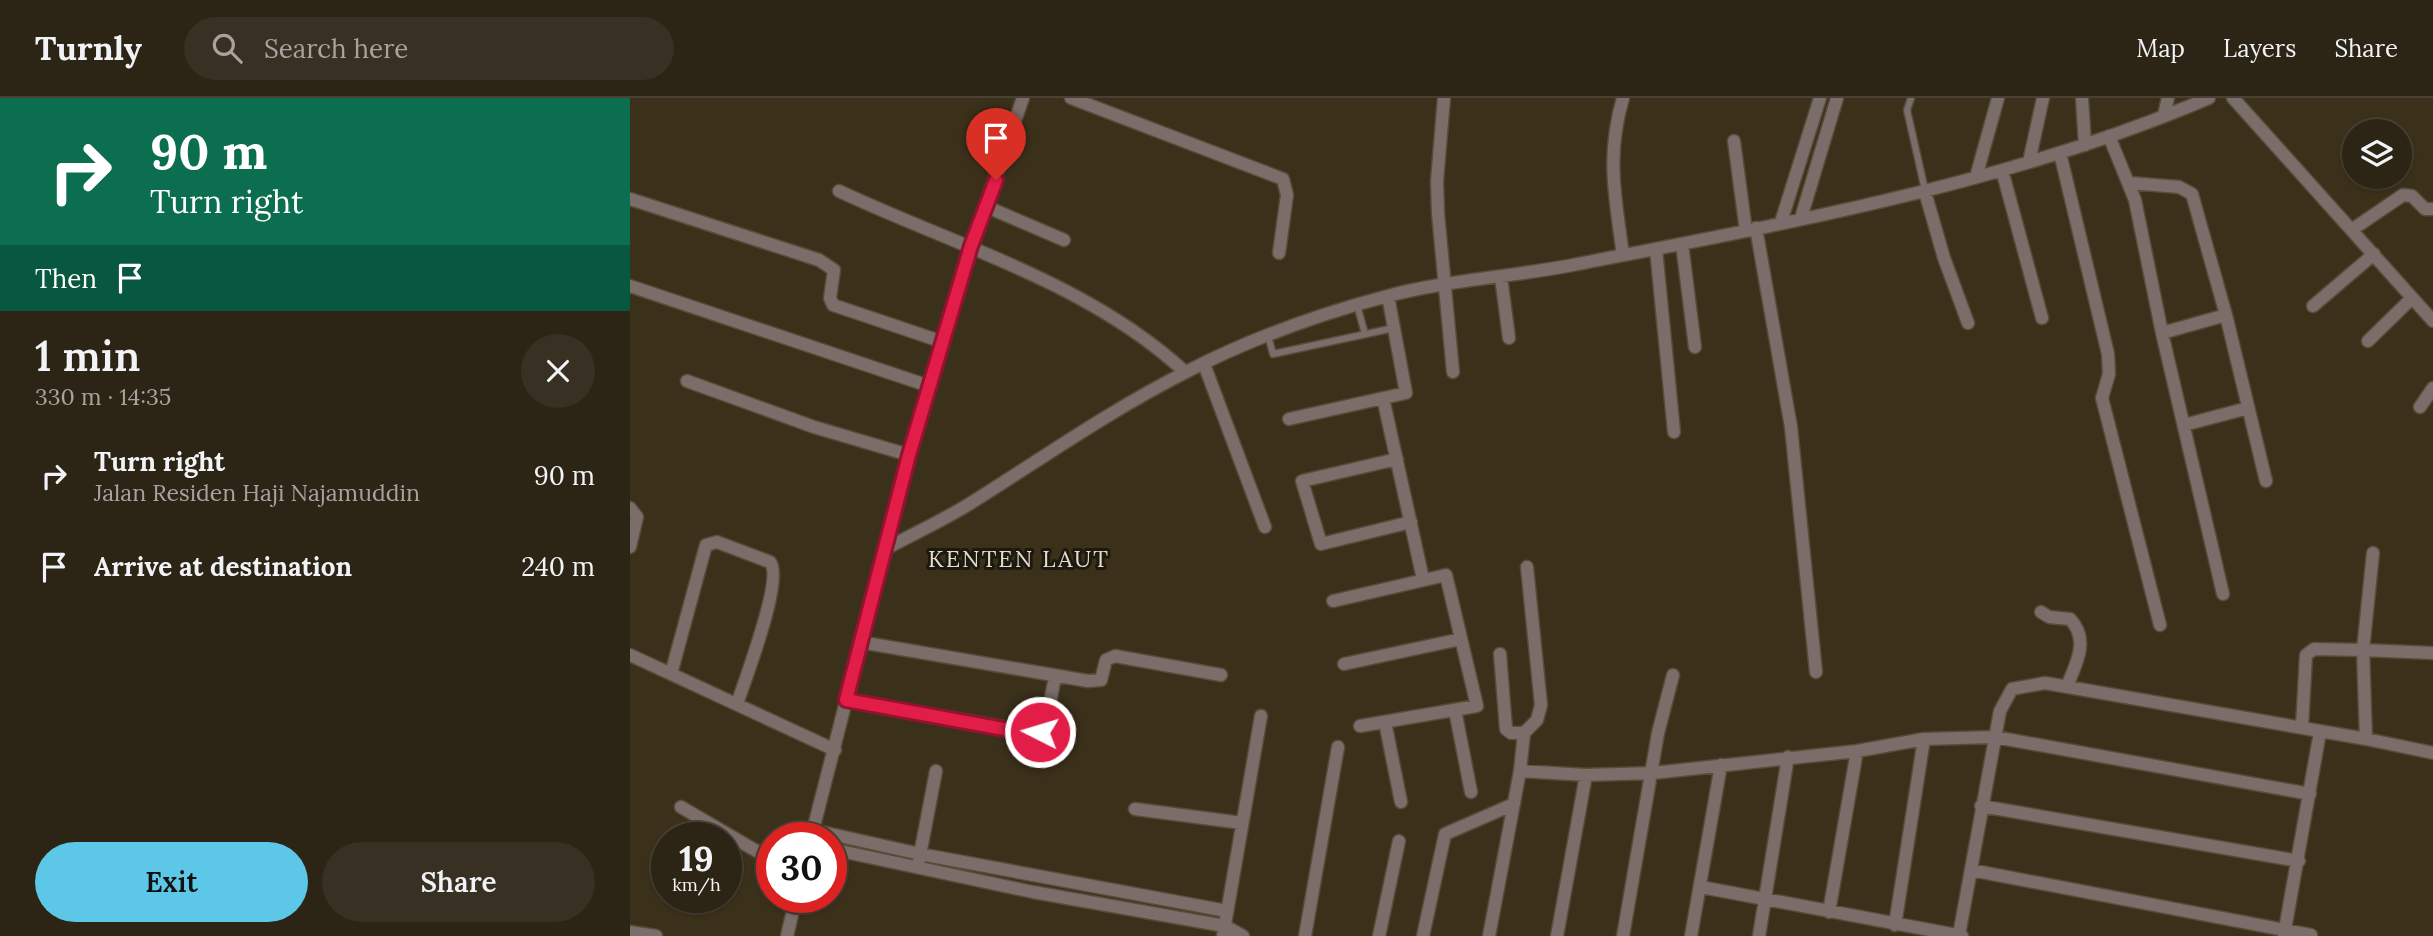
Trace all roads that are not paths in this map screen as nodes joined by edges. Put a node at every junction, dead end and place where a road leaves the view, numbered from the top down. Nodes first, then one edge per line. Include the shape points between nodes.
1 (1070, 98) edge
2 (1444, 98) edge
3 (1623, 98) edge
4 (1820, 98) edge
5 (1837, 98) edge
6 (1911, 98) edge
7 (1998, 98) edge
8 (2043, 98) edge
9 (2082, 98) edge
10 (2168, 98) edge
11 (2209, 98) edge
12 (2233, 98) edge
13 (1021, 99) edge
14 (2164, 116) junction
15 (2109, 136) junction
16 (1734, 141) dead end
17 (2085, 145) junction
18 (2060, 153) junction
19 (2029, 162) junction
20 (2003, 170) junction
21 (1976, 177) junction
22 (2130, 183) junction
23 (839, 191) dead end
24 (1925, 192) junction
25 (630, 199) edge
26 (987, 207) junction
27 (2433, 209) edge
28 (1801, 218) junction
29 (1782, 222) junction
30 (1751, 229) junction
31 (2353, 229) junction
32 (1064, 240) dead end
33 (1682, 244) junction
34 (971, 246) junction
35 (1656, 249) junction
36 (1279, 253) dead end
37 (2374, 254) junction
38 (1623, 255) junction
39 (1501, 276) junction
40 (1444, 285) junction
41 (630, 286) edge
42 (1388, 296) junction
43 (2411, 299) junction
44 (1357, 305) junction
45 (2313, 306) dead end
46 (2226, 316) junction
47 (2042, 318) dead end
48 (2433, 321) edge
49 (1968, 323) dead end
50 (1394, 328) junction
51 (2162, 333) junction
52 (1365, 334) junction
53 (1268, 336) junction
54 (1510, 338) dead end
55 (2368, 341) dead end
56 (943, 342) junction
57 (1695, 347) dead end
58 (1204, 364) junction
59 (1185, 372) junction
60 (1453, 372) dead end
61 (687, 381) dead end
62 (929, 386) junction
63 (2433, 388) edge
64 (1384, 398) junction
65 (2420, 407) dead end
66 (2248, 408) junction
67 (1289, 419) dead end
68 (2184, 425) junction
69 (1674, 432) dead end
70 (909, 455) junction
71 (1397, 460) junction
72 (2266, 481) dead end
73 (630, 508) edge
74 (1411, 522) junction
75 (1265, 527) dead end
76 (630, 547) edge
77 (887, 548) junction
78 (2373, 554) dead end
79 (1527, 567) dead end
80 (1423, 579) junction
81 (2224, 594) dead end
82 (1333, 601) dead end
83 (2041, 612) dead end
84 (2160, 625) dead end
85 (1461, 639) junction
86 (860, 642) junction
87 (2363, 650) junction
88 (2433, 653) edge
89 (1500, 654) dead end
90 (630, 655) edge
91 (1343, 664) dead end
92 (1816, 672) dead end
93 (671, 674) junction
94 (1221, 675) dead end
95 (1673, 675) dead end
96 (1055, 677) junction
97 (2067, 686) junction
98 (846, 700) junction
99 (737, 704) junction
100 (1455, 710) junction
101 (1261, 716) dead end
102 (1385, 722) junction
103 (1360, 726) dead end
104 (2302, 727) junction
105 (2320, 732) junction
106 (1524, 733) junction
107 (1995, 737) junction
108 (1924, 738) junction
109 (2365, 739) junction
110 (1338, 747) dead end
111 (835, 750) junction
112 (1857, 751) junction
113 (2433, 753) edge
114 (1788, 757) junction
115 (1721, 765) junction
116 (936, 771) dead end
117 (1520, 771) junction
118 (1653, 773) junction
119 (1586, 775) junction
120 (1471, 792) dead end
121 (2310, 794) junction
122 (1401, 802) dead end
123 (1514, 804) junction
124 (1981, 806) junction
125 (681, 807) dead end
126 (1135, 809) dead end
127 (815, 822) edge
128 (1242, 823) junction
129 (847, 840) edge
130 (1399, 841) dead end
131 (756, 851) edge
132 (847, 853) edge
133 (920, 854) junction
134 (2299, 861) junction
135 (987, 867) junction
136 (919, 869) junction
137 (1971, 870) junction
138 (1034, 875) junction
139 (986, 883) junction
140 (1701, 887) junction
141 (1033, 892) junction
142 (1765, 901) junction
143 (1227, 911) junction
144 (1829, 912) junction
145 (792, 913) edge
146 (1895, 925) junction
147 (1224, 931) edge
148 (630, 932) edge
149 (2284, 932) edge
150 (2311, 935) edge
151 (656, 936) edge
152 (787, 936) edge
153 (1243, 936) edge
154 (1305, 936) edge
155 (1379, 936) edge
156 (1423, 936) edge
157 (1489, 936) edge
158 (1557, 936) edge
159 (1623, 936) edge
160 (1691, 936) edge
161 (1759, 936) edge
162 (1960, 936) edge

1 - 36 street via 1283,179 1287,195
2 - 40 street via 1437,181
3 - 38 street via 1612,147
4 - 29 street
5 - 28 street
6 - 24 lane via 1907,110
7 - 21 street
8 - 19 street
9 - 17 street
10 - 14 street
11 - 14 street
12 - 31 street
13 - 26 street
14 - 15 street
15 - 17 street
15 - 22 street
16 - 30 street
17 - 18 street
18 - 19 street
18 - 84 street via 2108,354 2109,374 2102,398
19 - 20 street
20 - 21 street
20 - 47 street
21 - 24 street
22 - 46 street via 2179,187 2192,194
22 - 51 street
23 - 34 street
24 - 28 street
24 - 49 street
25 - 56 street via 819,260 834,270 833,305
26 - 32 street
26 - 34 street
27 - 31 street via 2403,195
28 - 29 street
29 - 30 street
30 - 33 street
30 - 92 street via 1791,427
31 - 37 street
33 - 35 street
33 - 57 street
34 - 56 street
34 - 59 street via 1131,328
35 - 38 street
35 - 69 street
37 - 43 street
37 - 45 street
38 - 39 street
39 - 40 street
39 - 54 street
40 - 42 street
40 - 60 street
41 - 62 street
42 - 44 street
42 - 50 street
43 - 48 street
43 - 55 street
44 - 52 lane
44 - 53 street
46 - 51 street
46 - 66 street
50 - 52 lane
50 - 64 street via 1406,393
51 - 68 street
52 - 53 lane via 1273,354
53 - 58 street
56 - 62 street
58 - 59 street
58 - 75 street
59 - 77 street
61 - 70 street
62 - 70 street
63 - 65 street
64 - 67 street
64 - 71 street
66 - 68 street
66 - 72 street
68 - 81 street
70 - 77 street
71 - 74 street
71 - 74 street via 1302,481 1321,544
73 - 76 street via 637,517
74 - 80 street
77 - 86 street
78 - 87 street
79 - 106 street via 1542,697 1537,720
80 - 82 street
80 - 85 street via 1446,575
83 - 97 street via 2070,619 2079,634 2079,661
85 - 91 street
85 - 100 street via 1477,706
86 - 96 street
86 - 98 street
87 - 88 street
87 - 104 street via 2314,649 2306,655
87 - 109 street
89 - 106 street via 1506,729
90 - 93 street
93 - 99 street
93 - 99 street via 706,545 717,542 770,562 775,577
94 - 96 street via 1115,656 1106,660 1099,681
95 - 118 street
96 - 98 street via 1045,728 1037,733
97 - 104 street
97 - 107 street via 2045,683 2012,689 2000,710
98 - 111 street
99 - 111 street
100 - 102 street
100 - 120 street
101 - 128 street
102 - 103 street
102 - 122 street
104 - 105 street
105 - 109 street
105 - 121 street
106 - 117 street
107 - 108 street
107 - 121 street
107 - 124 street
108 - 112 street
108 - 146 street
109 - 113 street
110 - 154 street
111 - 127 street
112 - 114 street
112 - 144 street
114 - 115 street
114 - 142 street
115 - 118 street
115 - 140 street
116 - 133 street
117 - 119 street
117 - 123 street
118 - 119 street
118 - 159 street
119 - 158 street
121 - 134 street
123 - 156 street via 1445,834
123 - 157 street
124 - 134 street
124 - 137 street
125 - 131 street
126 - 128 street
128 - 143 street
129 - 133 street
130 - 155 street
132 - 136 street
133 - 135 street
133 - 136 street
134 - 149 street
135 - 138 street
135 - 139 street
136 - 139 street
137 - 149 street
137 - 162 street
138 - 141 street
138 - 143 street
139 - 141 street
140 - 142 street
140 - 160 street
141 - 147 street
142 - 144 street
142 - 161 street
143 - 147 street
144 - 146 street
145 - 152 street
146 - 162 street
147 - 153 street
148 - 151 street
149 - 150 street

